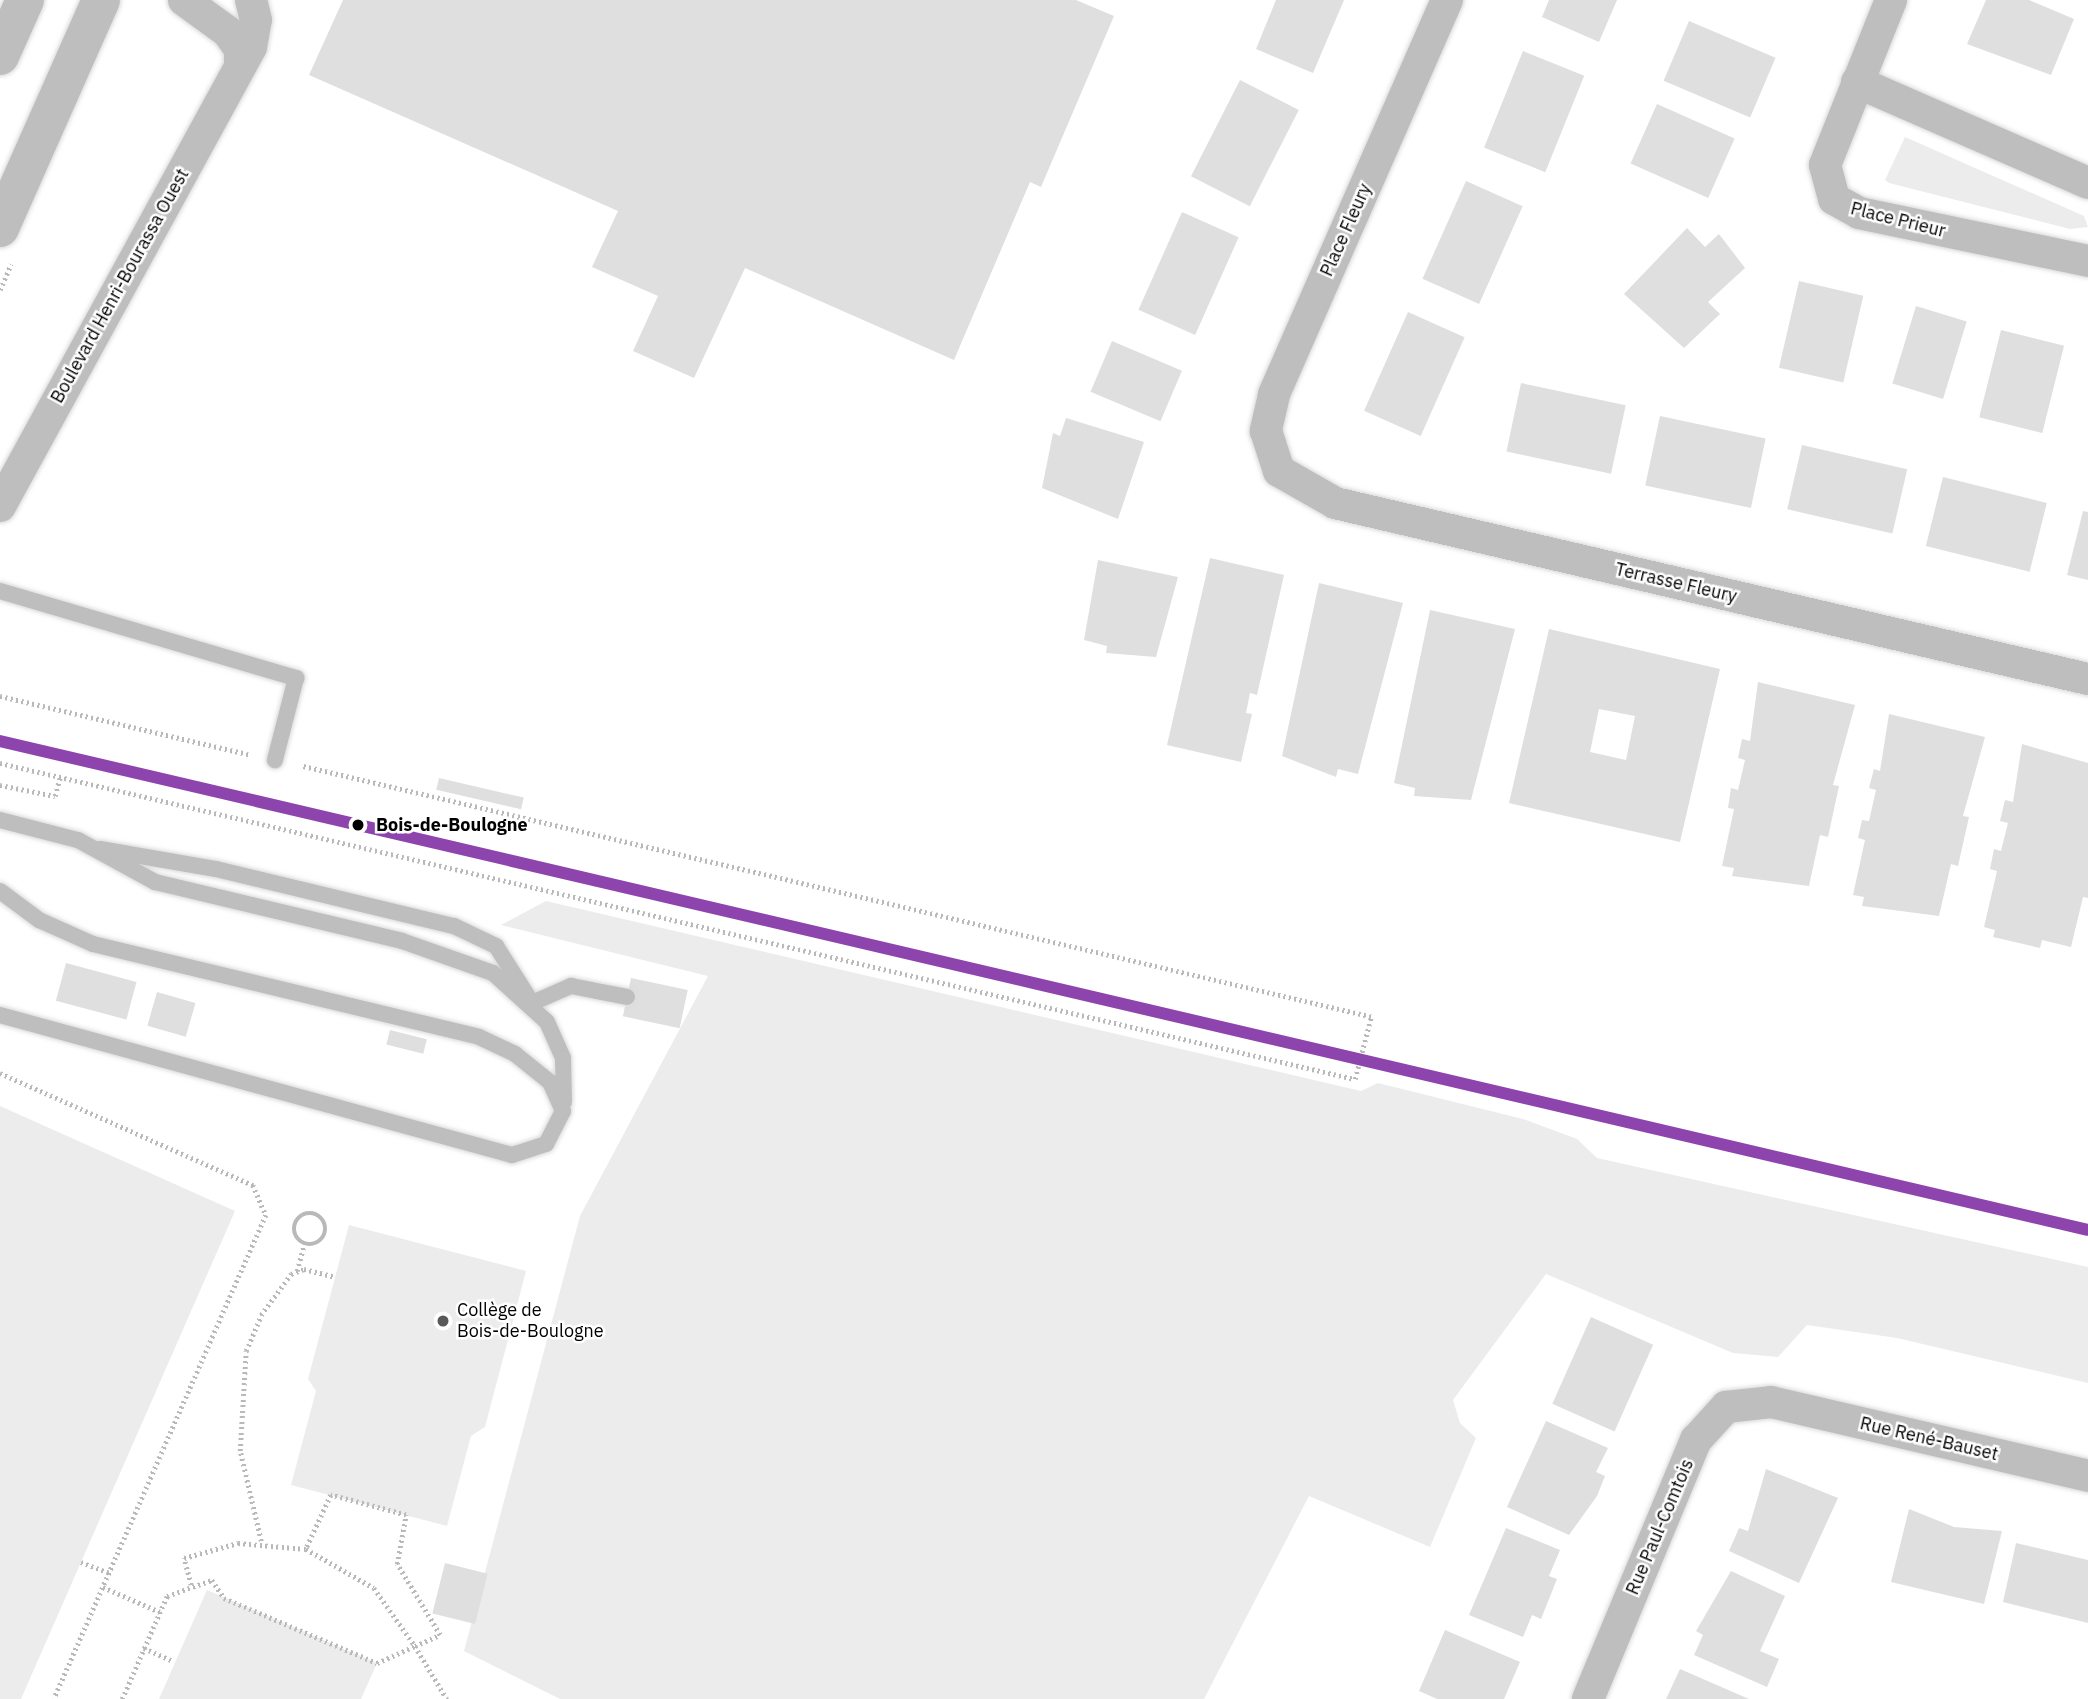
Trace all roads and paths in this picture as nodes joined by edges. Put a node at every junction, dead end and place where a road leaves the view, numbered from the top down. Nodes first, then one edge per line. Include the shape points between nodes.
1 (25, 0) edge
2 (101, 0) edge
3 (184, 0) edge
4 (251, 0) edge
5 (1447, 0) edge
6 (1891, 0) edge
7 (0, 56) edge
8 (240, 66) junction
9 (1857, 82) junction
10 (2088, 183) edge
11 (0, 228) edge
12 (2088, 261) edge
13 (1274, 465) joint
14 (0, 506) edge
15 (0, 591) edge
16 (2088, 679) edge
17 (0, 696) edge
18 (275, 760) junction
19 (0, 763) edge
20 (60, 777) junction
21 (0, 785) edge
22 (0, 820) edge
23 (94, 848) junction
24 (0, 891) edge
25 (627, 997) dead end
26 (532, 1003) junction
27 (0, 1015) edge
28 (0, 1073) edge
29 (564, 1102) junction
30 (304, 1244) junction
31 (297, 1271) junction
32 (335, 1277) dead end
33 (1771, 1402) joint
34 (2088, 1476) edge
35 (367, 1505) junction
36 (365, 1511) dead end
37 (261, 1541) junction
38 (306, 1549) junction
39 (81, 1562) dead end
40 (109, 1573) junction
41 (191, 1585) junction
42 (103, 1587) junction
43 (160, 1612) junction
44 (415, 1646) junction
45 (144, 1648) junction
46 (171, 1660) dead end
47 (54, 1699) edge
48 (122, 1699) edge
49 (447, 1699) edge
50 (1588, 1699) edge

1 - 7 main road
2 - 11 main road
3 - 8 street via 228,32 240,49
4 - 8 street, Boulevard Henri-Bourassa Ouest via 255,34
5 - 13 street, Place Fleury via 1274,395 1266,431
6 - 9 street, Place Prieur
8 - 14 street, Boulevard Henri-Bourassa Ouest
9 - 10 street
9 - 12 street, Place Prieur via 1825,165 1826,184 1840,205
13 - 16 street, Terrasse Fleury via 1293,483 1335,503
15 - 18 lane via 296,678
17 - 18 path
18 - 20 path via 1371,1017 1355,1079
19 - 20 path
20 - 21 path via 55,796
22 - 23 lane
23 - 26 lane via 155,881 448,954 493,973
23 - 26 lane via 216,869 454,926 496,946
24 - 29 lane via 39,920 93,944 479,1037 515,1054
25 - 26 lane via 570,986
26 - 29 lane via 558,1042
27 - 29 lane via 512,1155 546,1144
28 - 40 path via 253,1185 264,1203 261,1227
30 - 30 path via 325,1235 325,1223 314,1212 294,1224
30 - 31 path
31 - 32 path
31 - 37 path via 281,1283 261,1315 240,1385 240,1451
33 - 34 street, Rue René-Bauset
33 - 50 street, Rue Paul-Comtois via 1726,1407 1701,1430
35 - 36 path
35 - 38 path via 331,1495
35 - 44 path via 406,1515 397,1564 440,1635
37 - 38 path
37 - 41 path via 184,1558
38 - 44 path via 374,1588
39 - 40 path
40 - 42 path
41 - 43 path via 167,1596
41 - 44 path via 212,1580 224,1598 377,1663
42 - 43 path
42 - 47 path
43 - 45 path
44 - 49 path
45 - 46 path
45 - 48 path

